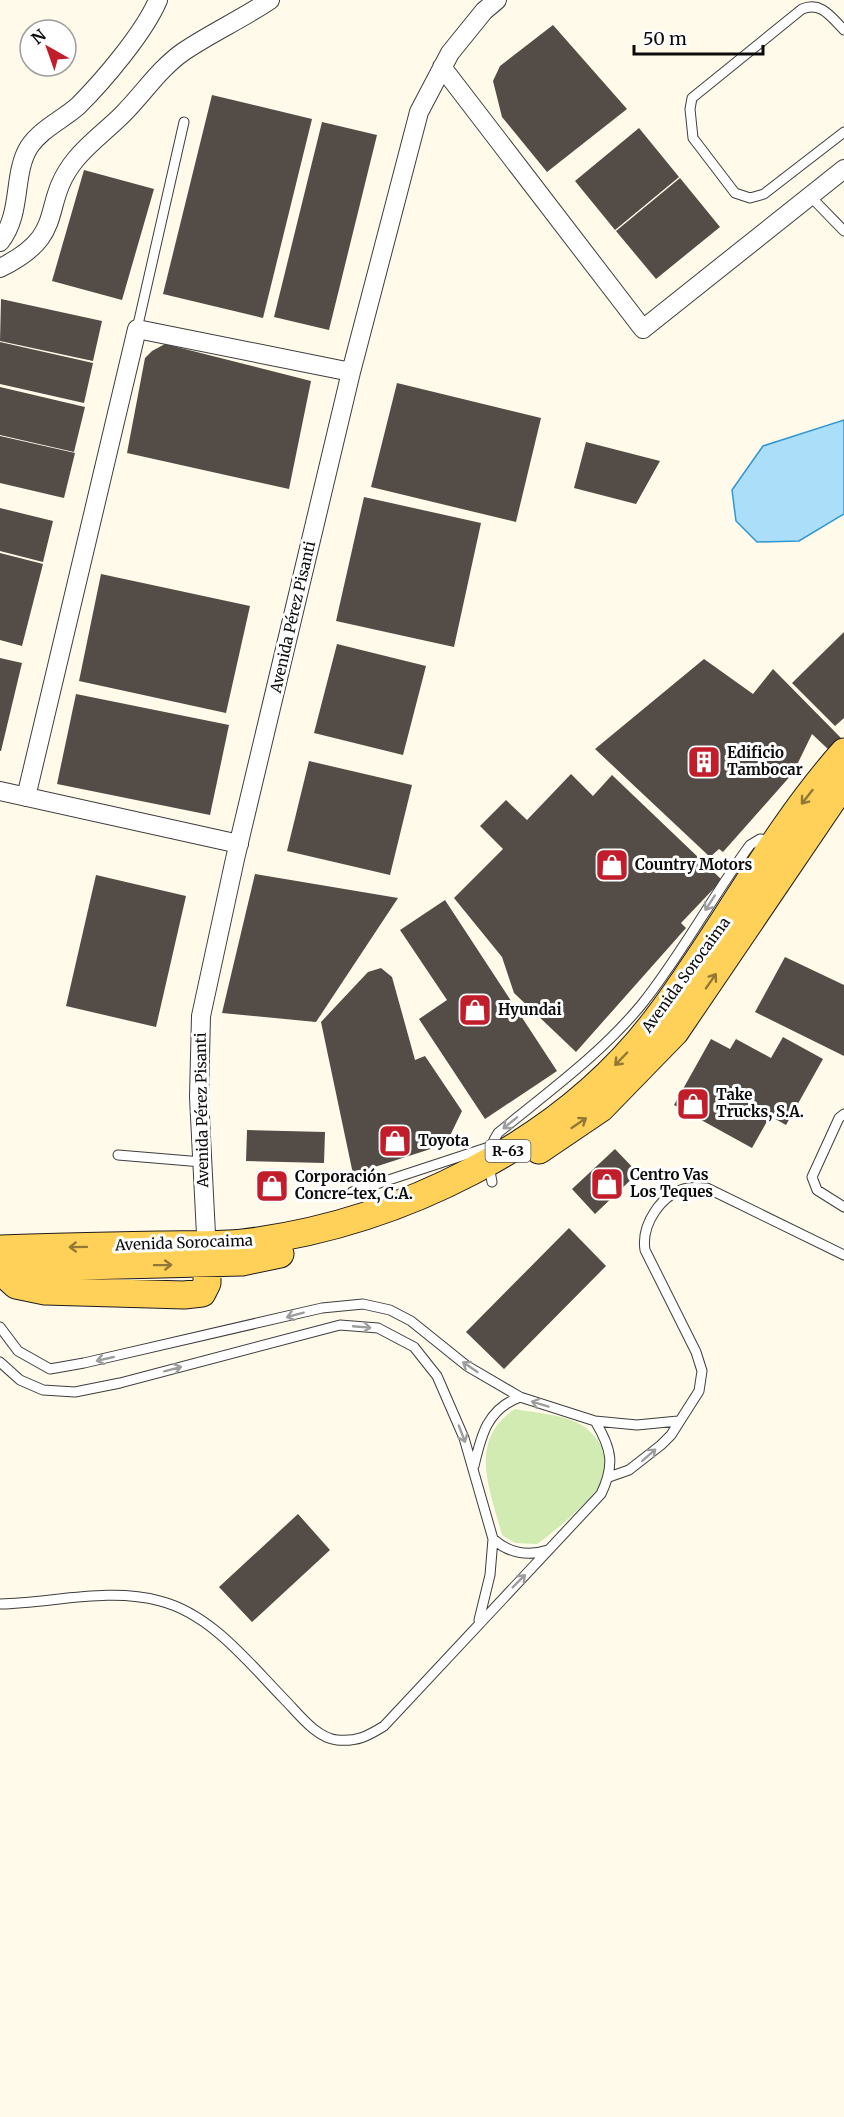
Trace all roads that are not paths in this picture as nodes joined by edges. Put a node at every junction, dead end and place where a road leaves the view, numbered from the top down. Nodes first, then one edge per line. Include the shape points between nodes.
1 (158, 0) edge
2 (270, 0) edge
3 (497, 0) edge
4 (844, 30) edge
5 (442, 67) junction
6 (184, 122) dead end
7 (844, 132) edge
8 (844, 169) edge
9 (810, 196) junction
10 (844, 231) edge
11 (0, 242) edge
12 (0, 267) edge
13 (138, 329) junction
14 (351, 372) junction
15 (844, 752) edge
16 (844, 783) edge
17 (0, 791) edge
18 (26, 797) junction
19 (239, 844) junction
20 (844, 1114) edge
21 (118, 1155) dead end
22 (202, 1162) junction
23 (490, 1164) junction
24 (352, 1192) dead end
25 (844, 1207) edge
26 (0, 1249) edge
27 (207, 1254) junction
28 (844, 1255) edge
29 (0, 1269) edge
30 (0, 1327) edge
31 (0, 1362) edge
32 (520, 1397) junction
33 (596, 1421) junction
34 (678, 1421) junction
35 (473, 1469) junction
36 (609, 1477) junction
37 (493, 1539) junction
38 (551, 1550) junction
39 (0, 1604) edge
40 (478, 1622) junction

1 - 11 street via 141,31 77,106 29,148 13,220
2 - 12 street via 169,64 67,172 49,226 39,242
3 - 5 street, Avenida Pérez Pisanti via 463,36
4 - 7 lane via 820,6 802,9 692,98 690,109 693,138 735,193 750,198 764,194
5 - 9 street via 643,329
5 - 14 street, Avenida Pérez Pisanti via 419,112
6 - 13 lane
8 - 9 street
9 - 10 lane
13 - 14 street
13 - 18 street
14 - 19 street, Avenida Pérez Pisanti
15 -> 23 main road, Avenida Sorocaima / R-63 via 800,806 654,1023 622,1059 533,1134
23 -> 16 main road, Avenida Sorocaima / R-63 via 601,1108 675,1032
17 - 18 street
18 - 19 street
19 - 22 street, Avenida Pérez Pisanti via 201,1016
20 - 25 lane via 812,1177 818,1190
21 - 22 lane
22 - 27 street, Avenida Pérez Pisanti
23 - 24 lane
23 - 27 main road, Avenida Sorocaima / R-63 via 348,1221 296,1235 240,1243
27 -> 26 main road, Avenida Sorocaima / R-63
27 - 29 main road via 207,1283 202,1293 184,1295 45,1291 16,1285
28 - 34 lane via 707,1188 686,1188 667,1198 648,1223 643,1238 645,1250 689,1334 702,1371 699,1391
32 -> 30 lane via 467,1366 411,1321 390,1310 363,1304 322,1308 50,1369 18,1351
31 -> 35 lane via 20,1380 43,1390 75,1392 339,1325 378,1328 414,1347 437,1376
33 -> 32 lane
32 - 35 lane via 500,1407 487,1423
33 - 34 lane via 637,1425
33 - 36 lane via 609,1448
36 -> 34 lane via 645,1460 671,1435
35 - 37 lane
36 - 38 lane via 601,1494
37 - 38 lane via 506,1550 537,1554
37 - 40 lane via 490,1575
40 -> 38 lane
39 - 40 lane via 121,1595 160,1601 193,1614 229,1642 309,1725 335,1740 363,1739 384,1726

